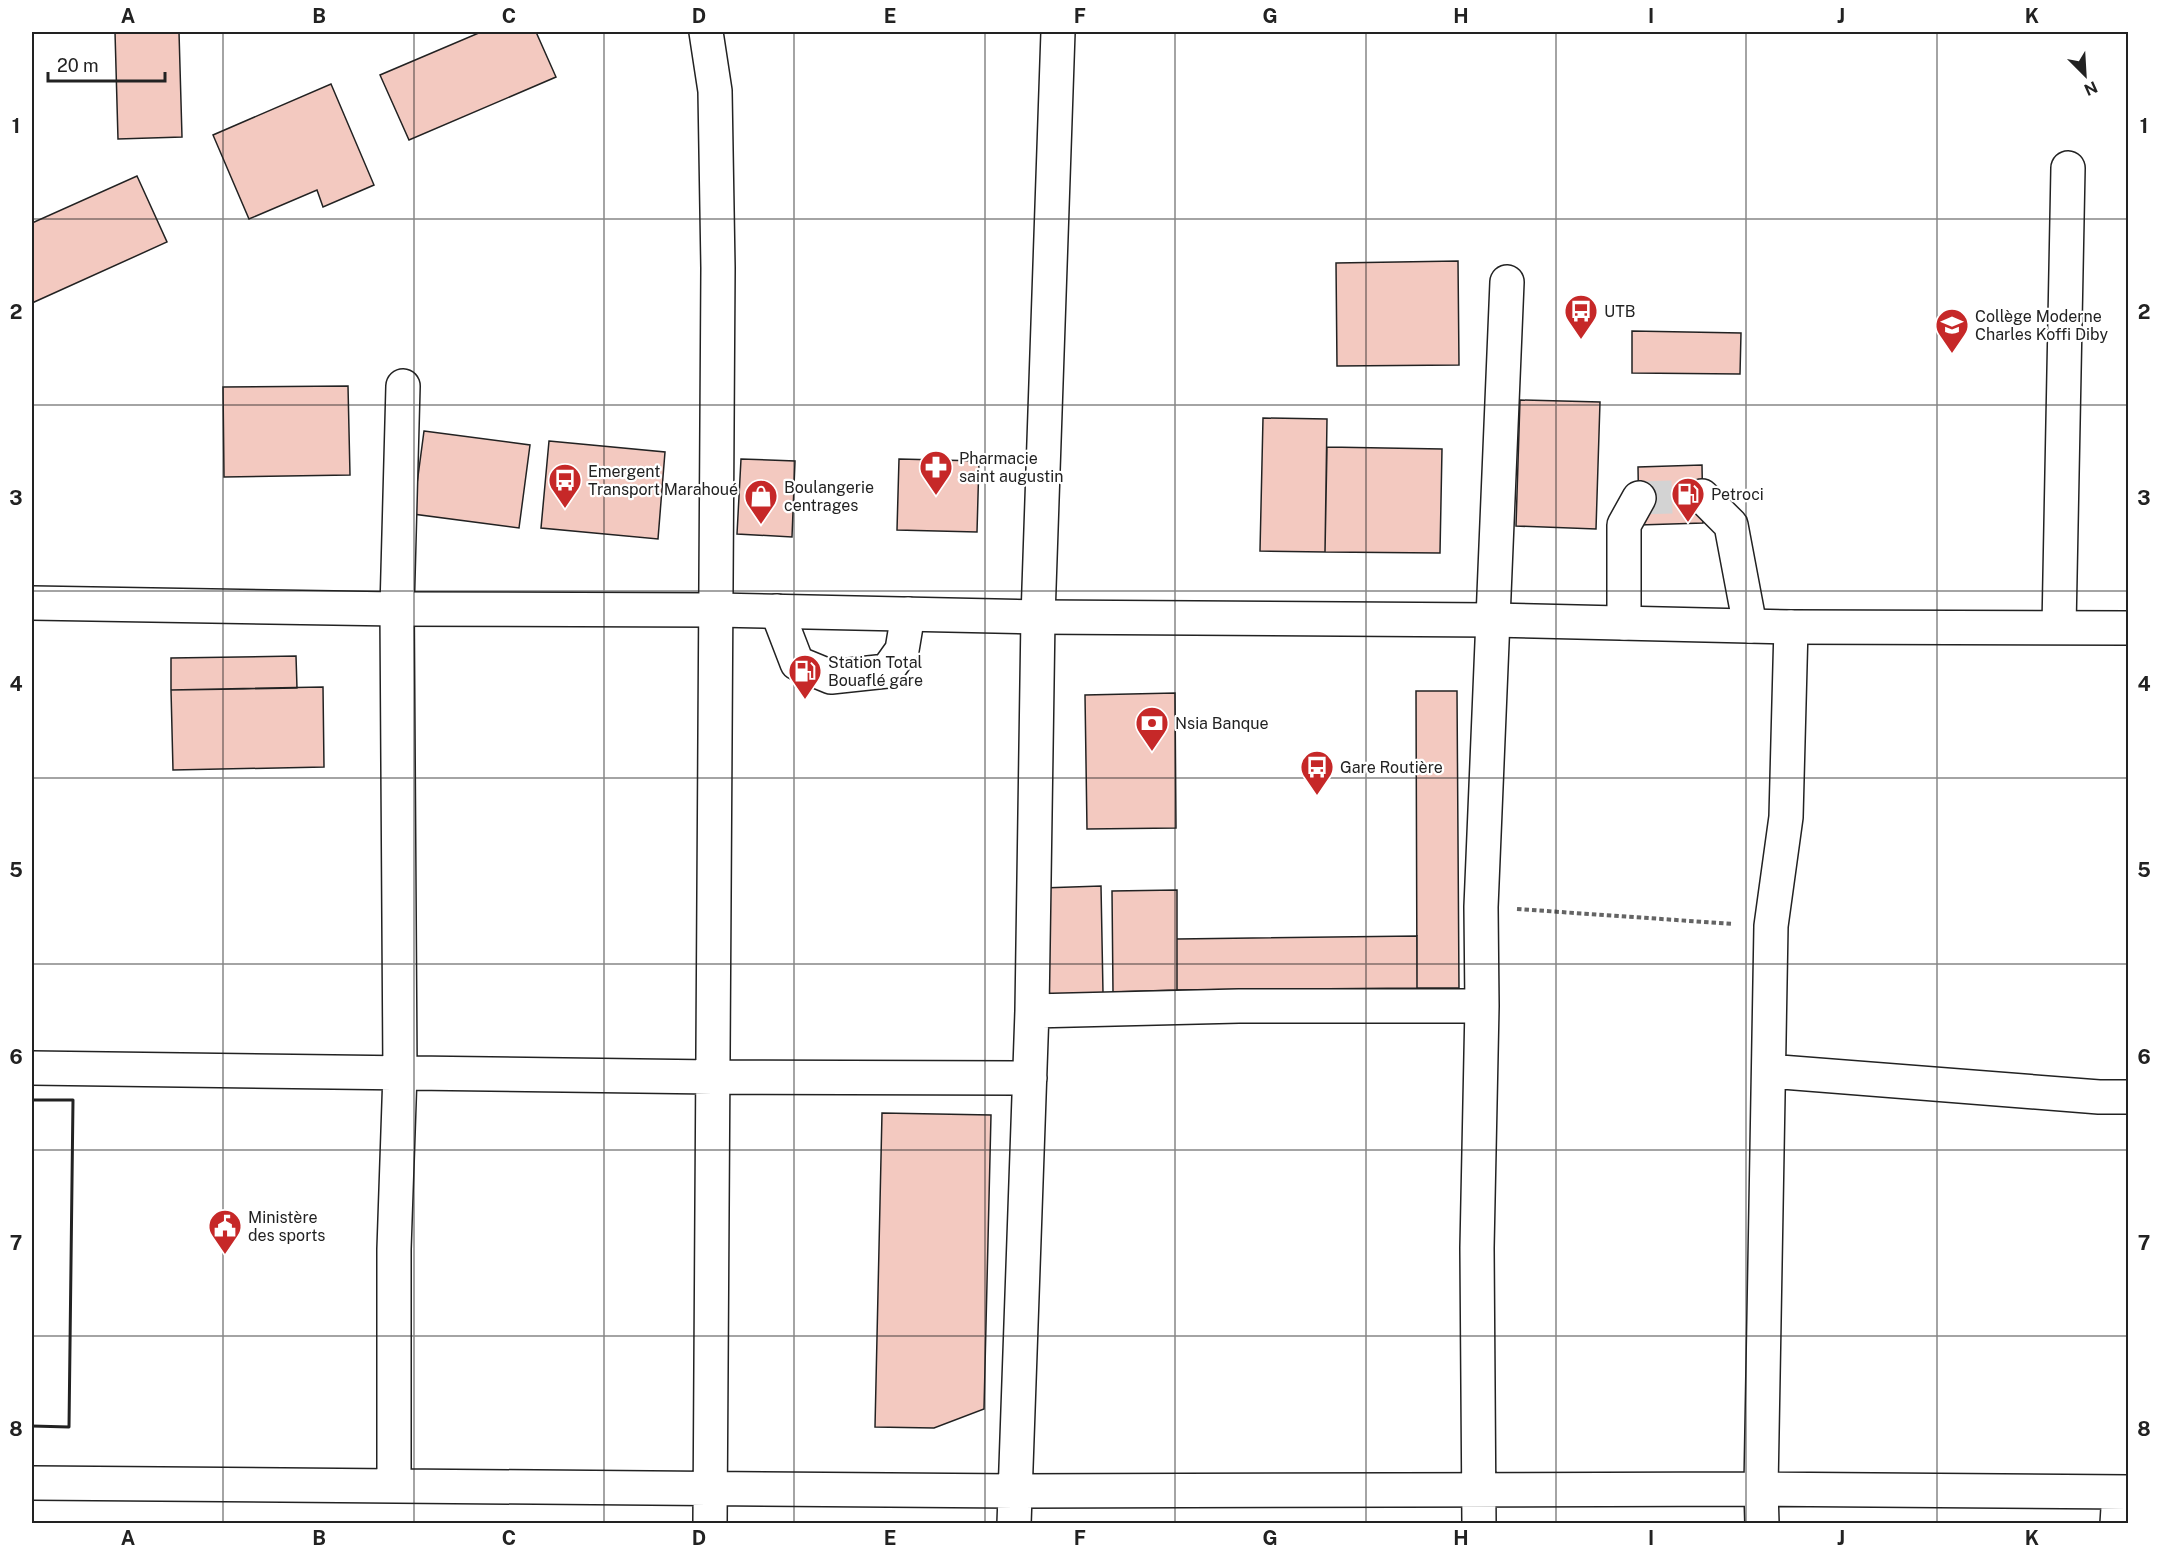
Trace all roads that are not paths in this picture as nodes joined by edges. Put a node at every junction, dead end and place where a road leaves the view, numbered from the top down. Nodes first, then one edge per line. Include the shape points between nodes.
1 (706, 32) edge
2 (1058, 32) edge
3 (2068, 168) dead end
4 (1507, 282) dead end
5 (404, 386) dead end
6 (1702, 496) dead end
7 (1639, 498) dead end
8 (32, 603) edge
9 (397, 609) junction
10 (716, 610) junction
11 (777, 611) junction
12 (908, 614) junction
13 (1038, 617) junction
14 (1492, 620) junction
15 (1624, 623) junction
16 (1750, 626) junction
17 (1791, 627) junction
18 (2059, 627) junction
19 (2128, 628) edge
20 (1482, 1006) junction
21 (1032, 1011) junction
22 (32, 1068) edge
23 (1769, 1071) junction
24 (400, 1073) junction
25 (713, 1077) junction
26 (1030, 1078) junction
27 (2128, 1097) edge
28 (32, 1483) edge
29 (394, 1485) junction
30 (711, 1489) junction
31 (1479, 1490) junction
32 (1761, 1490) junction
33 (1015, 1491) junction
34 (2122, 1502) edge
35 (710, 1524) edge
36 (1014, 1524) edge
37 (1479, 1524) edge
38 (1762, 1524) edge

1 - 10 street via 715,91
2 - 13 street
3 - 18 street
4 - 14 street
5 - 9 street
6 - 16 street via 1731,525
7 - 15 street via 1624,525
8 - 9 street
9 - 10 street
9 - 24 street
10 - 11 street
10 - 25 street
11 - 12 street
11 - 12 street via 797,663 831,677 887,671 902,650
12 - 13 street
13 - 14 street
13 - 21 street
14 - 15 street
14 - 20 street via 1480,907
15 - 16 street
16 - 17 street
17 - 18 street
17 - 23 street via 1786,817 1771,926
18 - 19 street
20 - 21 street
20 - 31 street via 1477,1248
21 - 26 street
22 - 24 street
23 - 27 street
23 - 32 street
24 - 25 street
24 - 29 street via 394,1249
25 - 26 street
25 - 30 street
26 - 33 street
28 - 29 street
29 - 30 street
30 - 33 street
30 - 35 street
31 - 32 street
31 - 33 street
31 - 37 street
32 - 34 street
32 - 38 street
33 - 36 street

